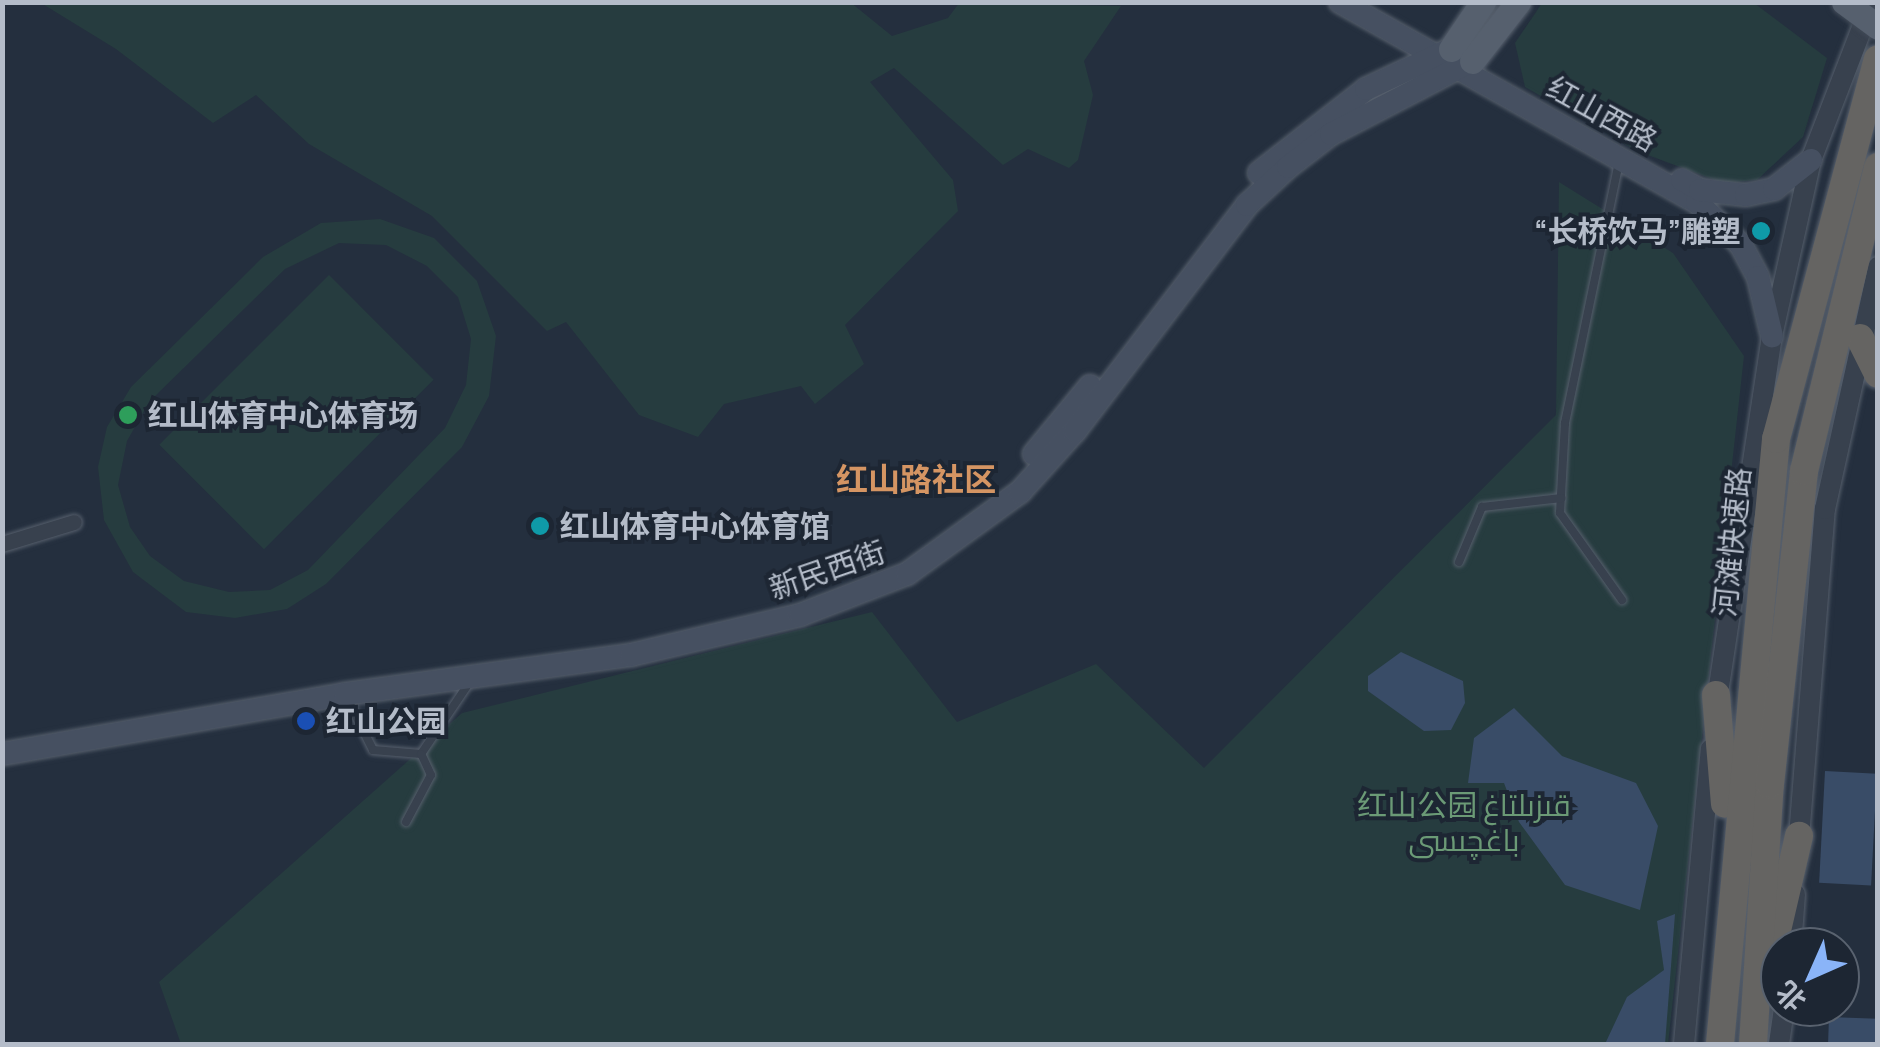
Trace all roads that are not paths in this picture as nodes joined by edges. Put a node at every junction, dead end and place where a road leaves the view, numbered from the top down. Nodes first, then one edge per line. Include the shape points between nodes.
1 (1340, 2) edge
2 (1370, 2) edge
3 (1484, 2) edge
4 (1518, 2) edge
5 (1844, 2) edge
6 (1872, 2) edge
7 (1878, 27) edge
8 (1878, 59) edge
9 (1456, 60) junction
10 (1620, 158) junction
11 (1811, 160) junction
12 (1878, 167) edge
13 (1878, 266) edge
14 (1772, 336) junction
15 (1860, 338) junction
16 (1878, 374) edge
17 (1561, 498) junction
18 (74, 522) dead end
19 (2, 544) edge
20 (1459, 562) dead end
21 (1622, 600) dead end
22 (470, 681) junction
23 (345, 694) junction
24 (1716, 696) junction
25 (2, 741) edge
26 (2, 754) edge
27 (421, 754) junction
28 (406, 822) dead end
29 (1798, 836) junction
30 (1731, 878) junction
31 (1771, 927) edge
32 (1784, 927) edge
33 (1793, 927) edge
34 (1684, 1044) edge
35 (1720, 1044) edge

1 - 9 main road, 红山西路
2 - 9 main road, 红山西路
3 - 9 main road
4 - 9 main road
5 - 7 main road, bridge
6 - 11 street
8 - 30 highway, 河滩快速路 via 1776,439
9 - 10 main road, 红山西路
9 - 11 main road, 红山西路 via 1700,190 1746,195 1774,189
9 - 22 main road, 新民西街 via 1331,134 1247,205 1033,478 907,574 800,615
9 - 25 main road, 新民西街 via 1366,89 1284,150 1245,186 1020,470 962,522 868,579 664,633 495,665 340,682
10 - 14 main road, 红山西路 via 1697,202 1741,245 1758,278
10 - 17 lane via 1566,423
11 - 14 street
12 - 31 highway via 1804,472 1770,784
13 - 15 street
14 - 24 street
15 - 16 highway
15 - 29 street via 1825,508
17 - 20 lane via 1482,507
17 - 21 lane via 1560,514
18 - 19 street
22 - 23 main road, 新民西街
22 - 27 lane
23 - 26 main road, 新民西街
23 - 27 lane via 373,750
24 - 30 highway
24 - 34 street
27 - 28 lane via 431,776
29 - 32 highway
29 - 33 street
30 - 35 highway, 河滩快速路

